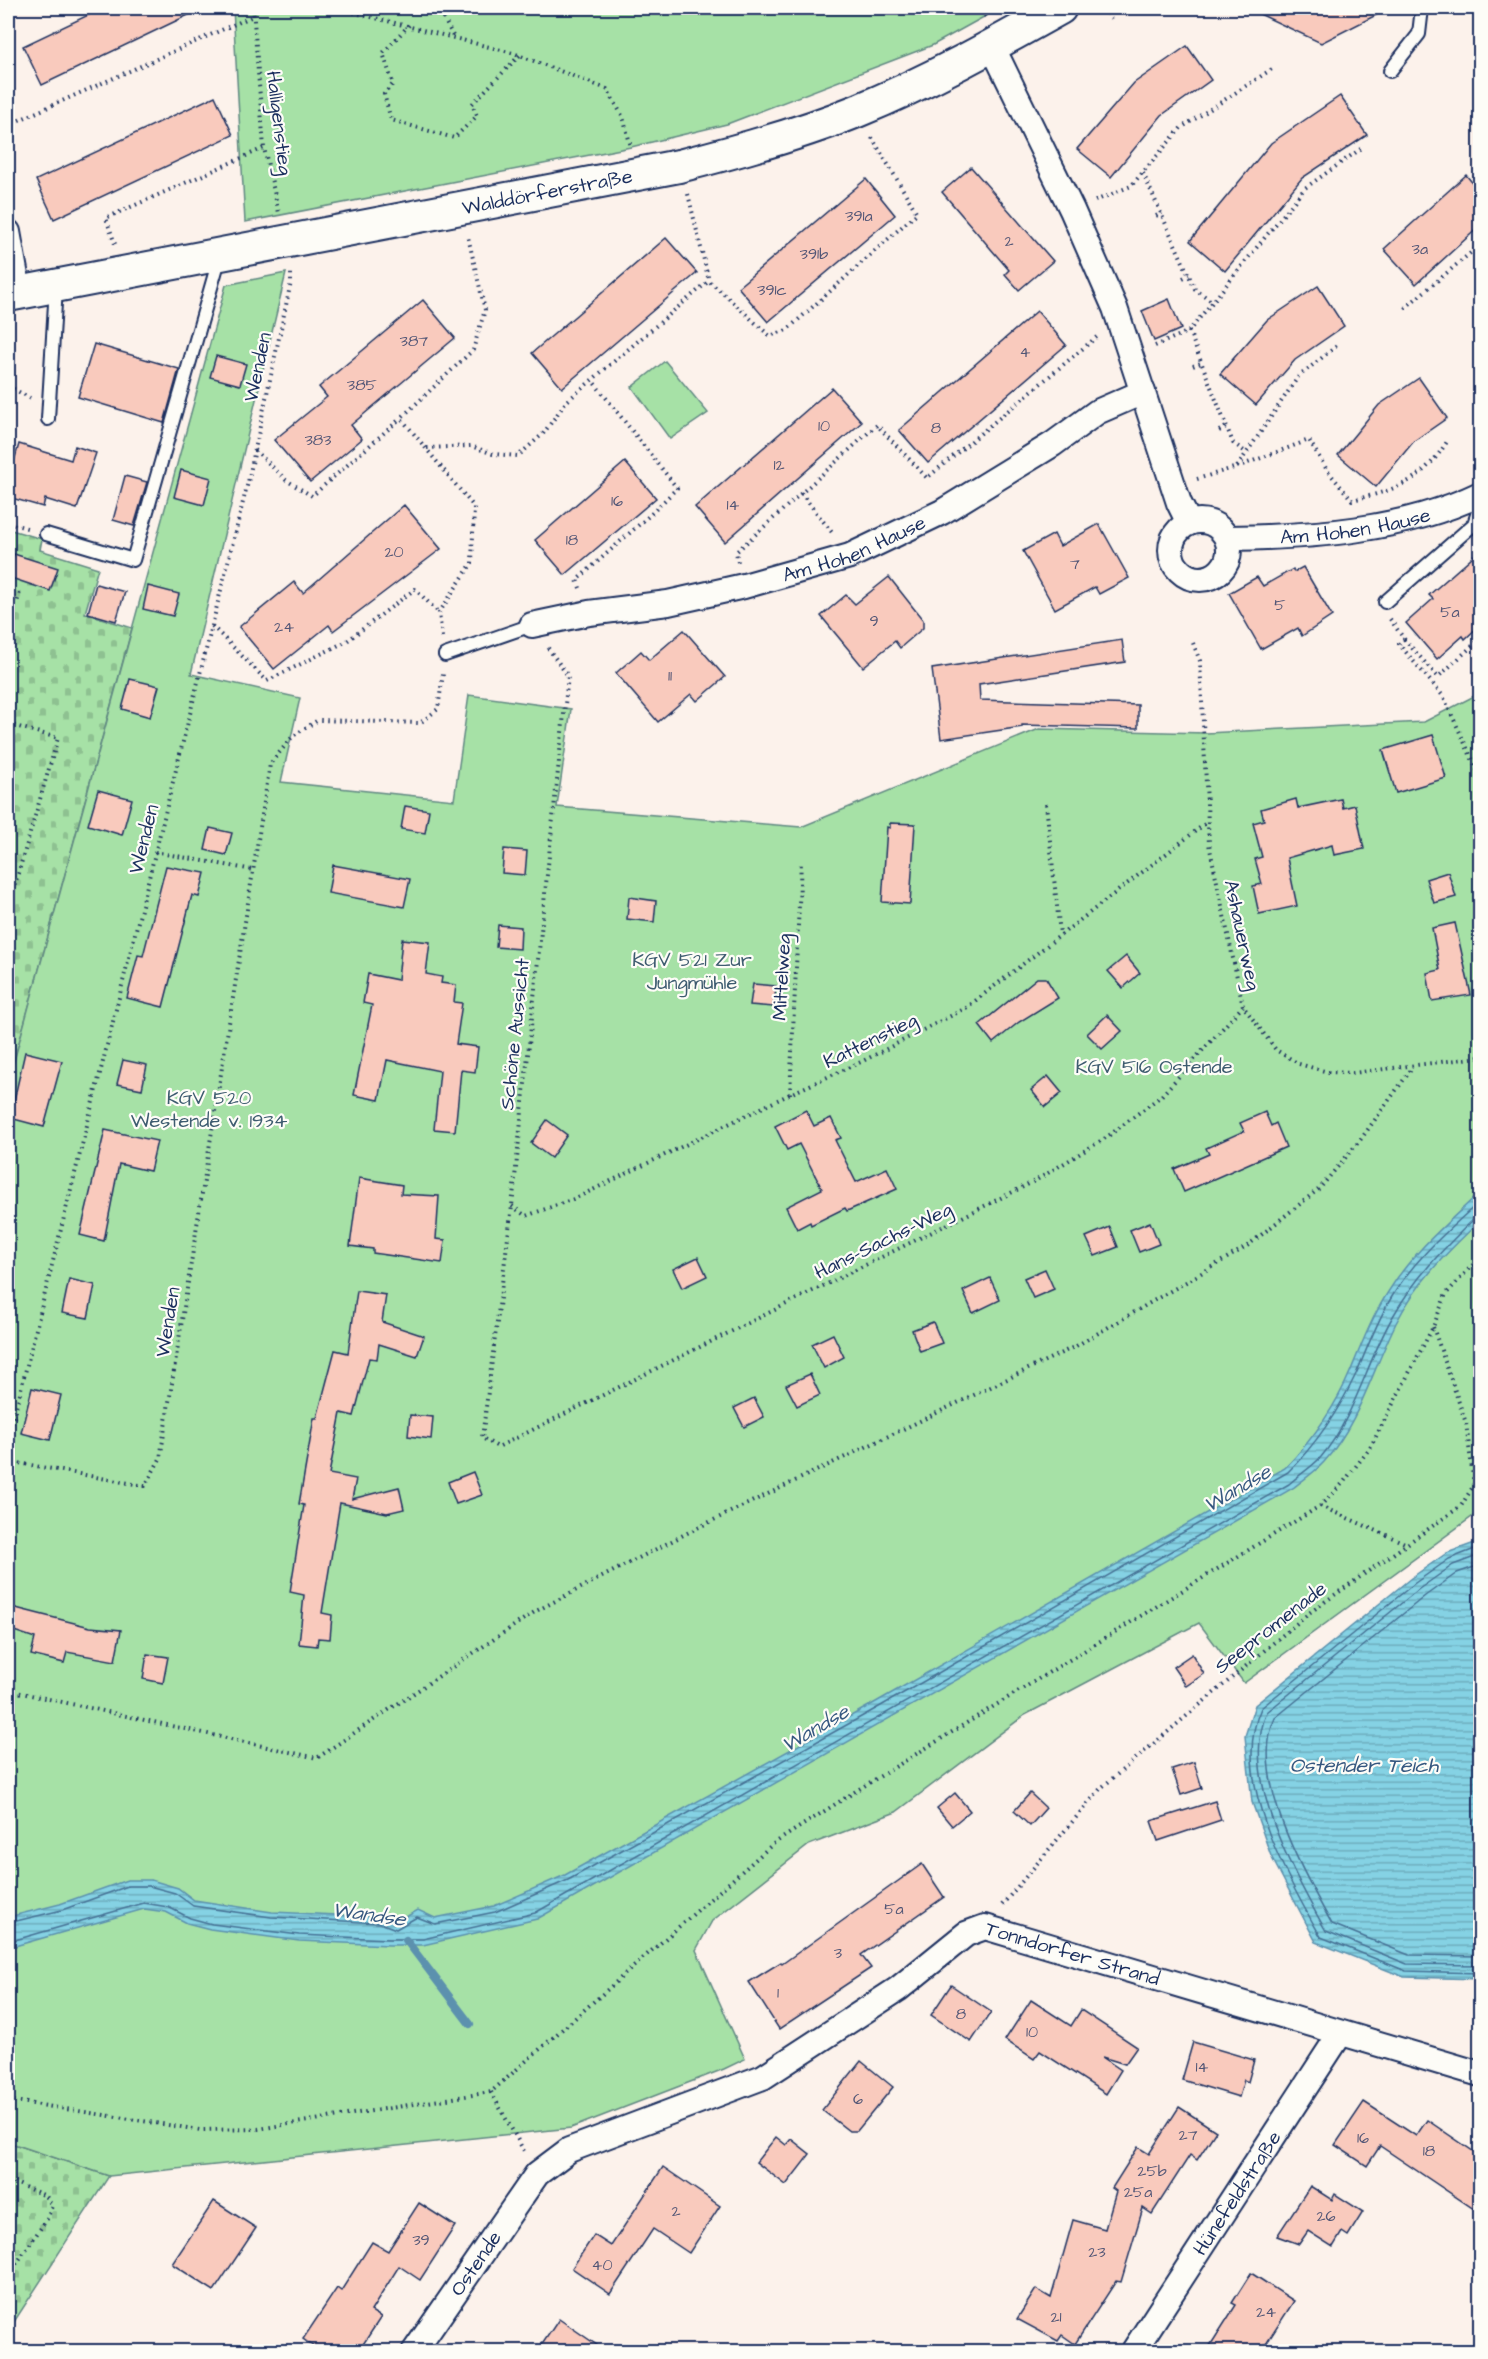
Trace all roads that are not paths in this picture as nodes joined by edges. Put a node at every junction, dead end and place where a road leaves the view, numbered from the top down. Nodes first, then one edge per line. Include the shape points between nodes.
1 (1060, 8) edge
2 (1422, 8) edge
3 (992, 46) junction
4 (1390, 70) dead end
5 (8, 232) edge
6 (220, 254) junction
7 (56, 286) junction
8 (13, 294) edge
9 (1143, 392) junction
10 (48, 419) dead end
11 (1480, 494) edge
12 (1480, 506) edge
13 (1189, 523) junction
14 (46, 534) dead end
15 (1227, 538) junction
16 (1384, 602) road end
17 (532, 626) joint
18 (445, 655) road end
19 (1340, 2034) junction
20 (1480, 2074) edge
21 (537, 2174) joint
22 (414, 2352) edge
23 (1133, 2352) edge

1 - 3 street, Walddörferstraße
2 - 4 lane via 1419,34
3 - 6 street, Walddörferstraße via 856,111 735,152
3 - 9 street via 1072,210 1118,319
5 - 8 street
6 - 7 street, Walddörferstraße
6 - 14 lane via 134,560
7 - 8 street, Walddörferstraße
7 - 10 lane
9 - 13 street
9 - 17 street, Am Hohen Hause via 1097,412 1053,444 942,512 850,556 668,603 590,613
11 - 15 street, Am Hohen Hause via 1442,510 1388,524
12 - 16 lane via 1474,524
13 - 15 street via 1215,525
13 - 15 street via 1172,543 1173,561 1185,574 1202,578 1219,572 1228,556
17 - 18 lane
19 - 20 street, Tonndorfer Strand
19 - 21 street, Tonndorfer Strand via 985,1927 966,1934 898,1989 763,2077 569,2150
19 - 23 street, Hünefeldstraße
21 - 22 street, Ostende

